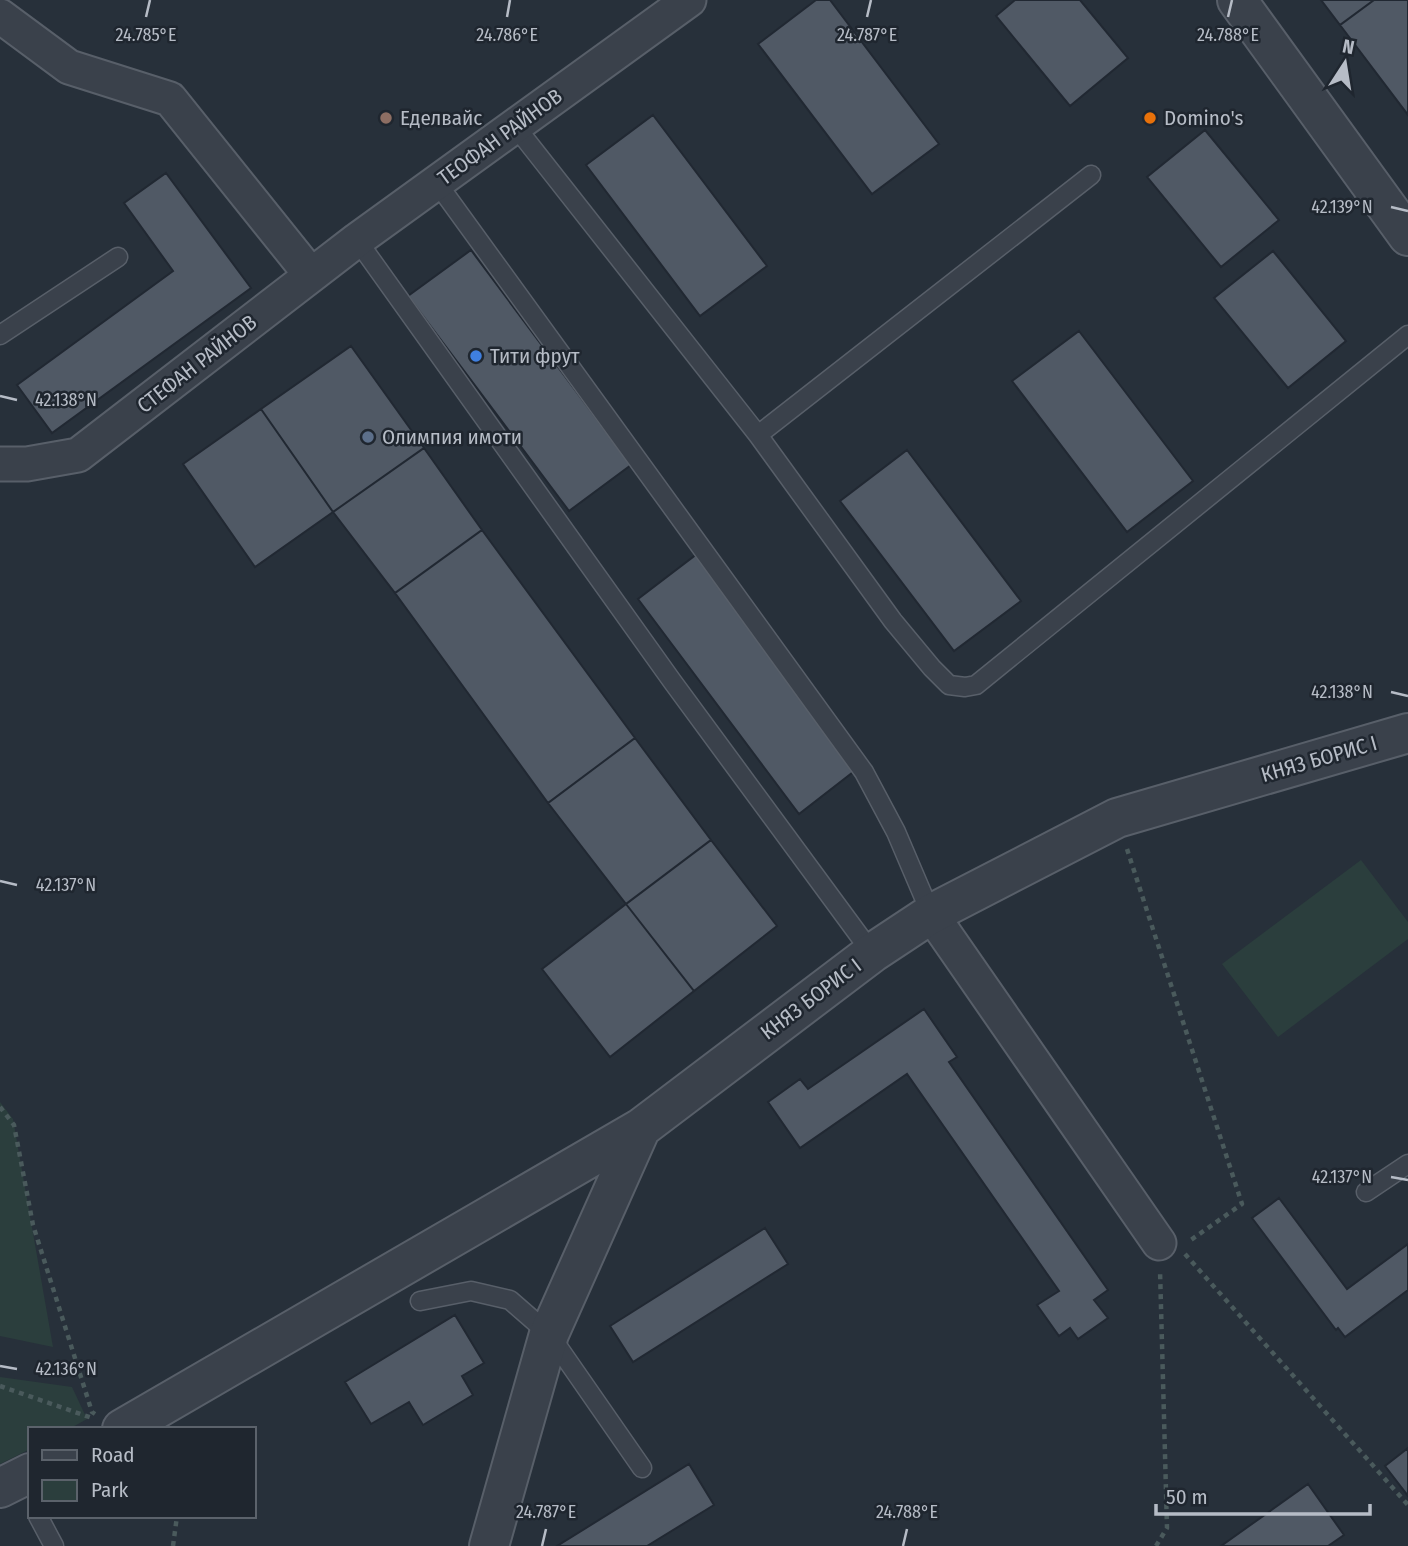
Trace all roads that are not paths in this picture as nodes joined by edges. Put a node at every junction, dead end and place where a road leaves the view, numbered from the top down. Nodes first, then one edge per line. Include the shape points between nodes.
1 (689, 0) edge
2 (1237, 0) edge
3 (0, 16) edge
4 (516, 126) junction
5 (1091, 174) dead end
6 (438, 183) junction
7 (1408, 236) edge
8 (357, 240) junction
9 (118, 257) dead end
10 (312, 275) junction
11 (1408, 334) edge
12 (0, 335) edge
13 (758, 435) junction
14 (0, 464) edge
15 (1408, 733) edge
16 (931, 914) junction
17 (872, 953) junction
18 (641, 1128) junction
19 (1408, 1164) edge
20 (1366, 1192) dead end
21 (1158, 1243) road end
22 (421, 1301) dead end
23 (550, 1334) junction
24 (125, 1427) edge
25 (642, 1468) dead end
26 (39, 1518) edge
27 (54, 1546) edge
28 (489, 1546) edge

1 - 4 street, ТЕОФАН РАЙНОВ
2 - 7 street
3 - 10 street via 69,67 170,99
4 - 6 street, ТЕОФАН РАЙНОВ
4 - 13 lane
5 - 13 lane
6 - 8 street, ТЕОФАН РАЙНОВ
6 - 16 lane via 864,772
8 - 10 street, ТЕОФАН РАЙНОВ
8 - 17 lane
9 - 12 lane
10 - 14 street, СТЕФАН РАЙНОВ via 78,455
11 - 13 lane via 976,685 965,687 949,685 893,621
15 - 16 street, КНЯЗ БОРИС I via 1117,818
16 - 17 street, КНЯЗ БОРИС I
16 - 21 street
17 - 18 street, КНЯЗ БОРИС I
18 - 23 street, КНЯЗ БОРИС I
18 - 24 street
19 - 20 lane
22 - 23 lane via 471,1291 510,1300
23 - 25 lane
23 - 28 street, КНЯЗ БОРИС I
26 - 27 lane

